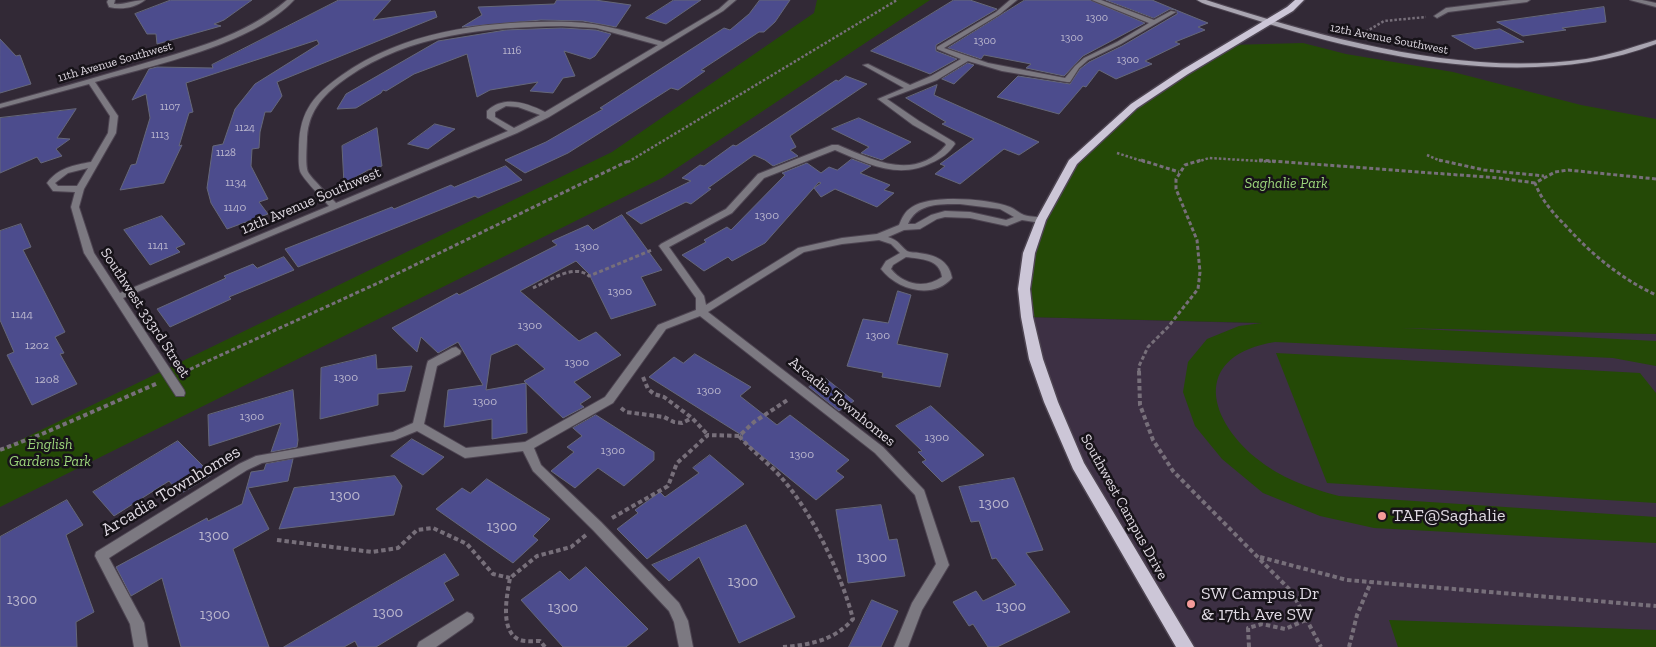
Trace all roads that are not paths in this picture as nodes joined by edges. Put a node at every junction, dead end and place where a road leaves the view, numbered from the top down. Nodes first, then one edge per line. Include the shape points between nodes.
1 (112, 0) edge
2 (142, 0) edge
3 (291, 0) edge
4 (733, 0) edge
5 (1014, 0) edge
6 (1095, 0) edge
7 (1200, 0) edge
8 (1300, 0) edge
9 (1527, 0) edge
10 (1633, 0) edge
11 (1656, 5) edge
12 (1173, 12) dead end
13 (1437, 16) road end
14 (1266, 22) junction
15 (1155, 23) junction
16 (1656, 42) edge
17 (662, 44) junction
18 (965, 60) junction
19 (866, 64) dead end
20 (91, 82) junction
21 (908, 87) junction
22 (0, 106) edge
23 (546, 115) junction
24 (514, 131) junction
25 (94, 164) junction
26 (80, 189) junction
27 (334, 206) junction
28 (1021, 217) junction
29 (1041, 220) junction
30 (903, 227) junction
31 (879, 237) junction
32 (905, 254) junction
33 (118, 296) junction
34 (701, 312) junction
35 (456, 351) dead end
36 (180, 393) dead end
37 (418, 426) junction
38 (526, 446) junction
39 (467, 618) dead end
40 (141, 647) edge
41 (424, 647) edge
42 (686, 647) edge
43 (901, 647) edge
44 (1185, 647) edge

1 - 2 street via 111,6 120,7
3 - 20 street, 11th Avenue Southwest via 266,20 236,35
4 - 17 street, 12th Avenue Southwest
5 - 18 street via 939,48
6 - 15 street
7 - 14 street, 12th Avenue Southwest
8 - 14 main road, Southwest Campus Drive
9 - 13 street via 1446,10
10 - 11 street
12 - 15 street
14 - 16 street, 12th Avenue Southwest via 1405,56 1453,62 1556,64 1637,50
14 - 29 main road, Southwest Campus Drive via 1134,106 1073,162
15 - 18 street via 1086,59 1067,80
17 - 23 street, 12th Avenue Southwest
17 - 27 street via 597,26 557,24 448,33 404,45 376,57 322,93 311,106 302,136 304,172
18 - 21 street via 934,78
19 - 21 street
20 - 22 street, 11th Avenue Southwest
20 - 25 street, Southwest 333rd Street via 114,116 112,133
21 - 34 street via 882,98 951,144 937,158 913,168 891,169 835,147 761,176 729,211 664,246 701,298
23 - 24 street, 12th Avenue Southwest
23 - 24 street via 519,104 506,104 492,111 491,118
24 - 27 street, 12th Avenue Southwest
25 - 26 street, Southwest 333rd Street
25 - 26 street via 59,174 51,183 56,189
26 - 33 street, Southwest 333rd Street via 75,206 89,254
27 - 33 street, 12th Avenue Southwest
28 - 29 street
28 - 30 street via 1007,223 970,215 945,214 917,228
28 - 30 street via 1007,209 991,206 937,202 914,209 905,218
29 - 44 main road, Southwest Campus Drive via 1030,253 1024,289 1027,317 1045,385 1078,465
30 - 31 street
31 - 32 street via 900,245
31 - 34 street via 800,250
32 - 32 street via 937,260 944,266 947,278 940,284 918,288 897,281 886,269 889,263
33 - 36 street, Southwest 333rd Street
34 - 38 street via 662,328 609,400
34 - 43 street, Arcadia Townhomes via 879,450 920,493 943,565 917,607
35 - 37 street via 432,364
37 - 38 street via 465,453
37 - 40 street, Arcadia Townhomes via 395,436 260,459 101,556 137,623
38 - 42 street via 537,468 674,607 681,621
39 - 41 street

